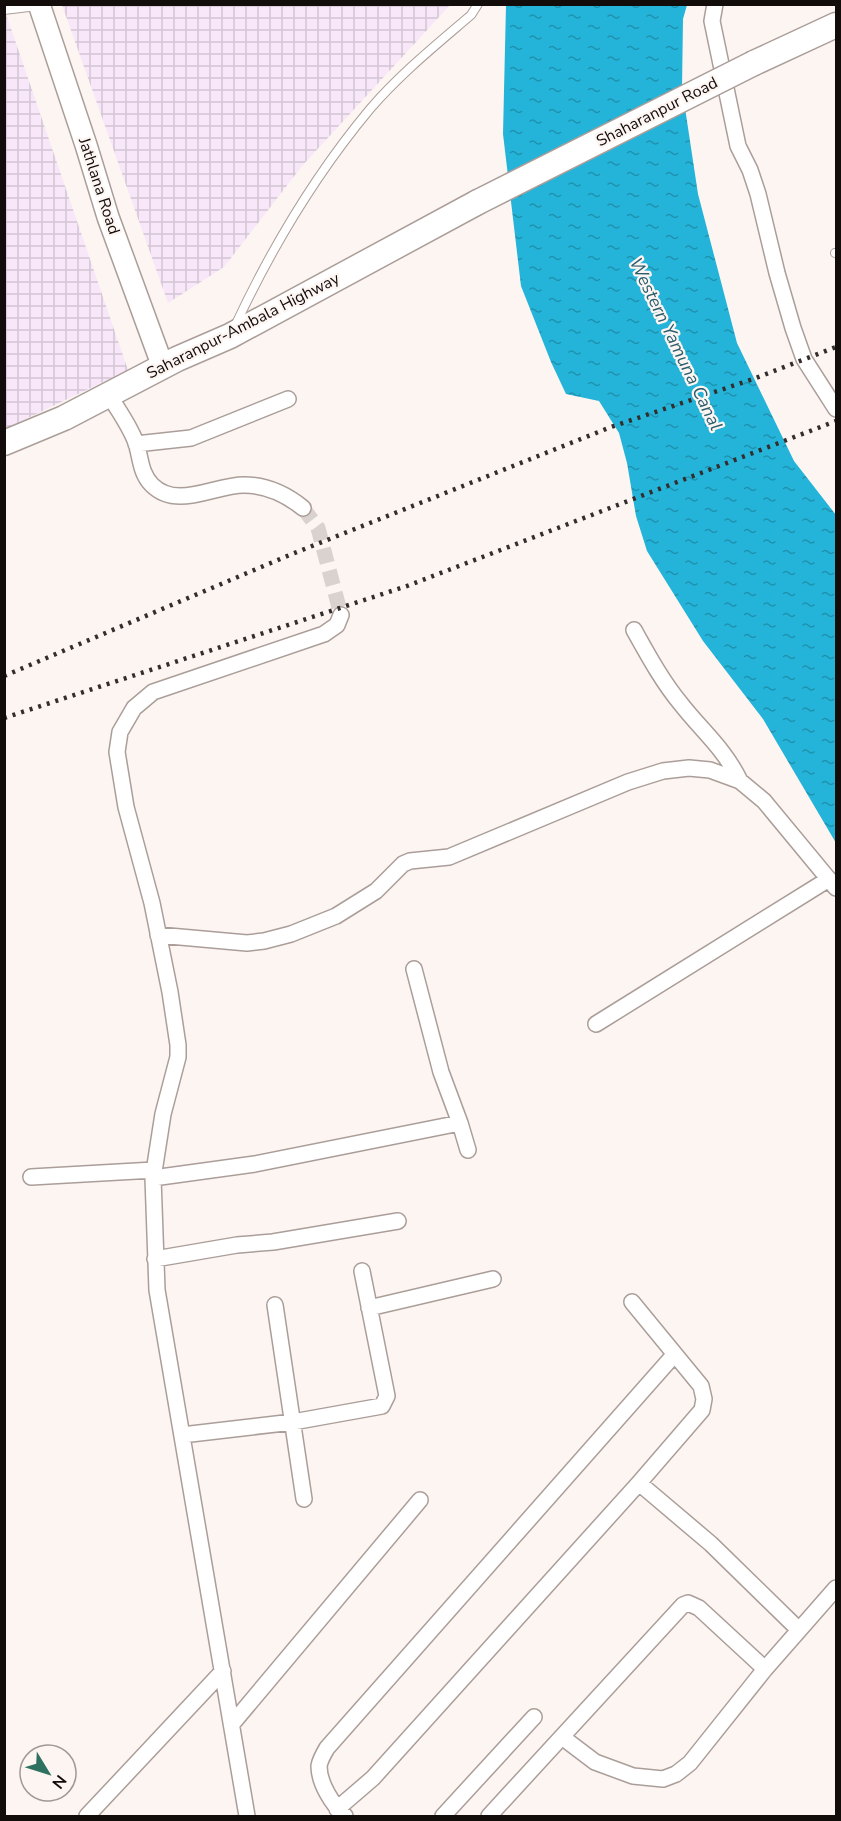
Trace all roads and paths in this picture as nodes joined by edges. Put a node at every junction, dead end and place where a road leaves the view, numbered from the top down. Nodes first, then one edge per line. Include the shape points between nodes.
1 (478, 4) edge
2 (715, 4) edge
3 (39, 5) edge
4 (4, 10) edge
5 (837, 26) edge
6 (478, 202) joint
7 (230, 336) junction
8 (163, 366) junction
9 (109, 395) junction
10 (288, 399) dead end
11 (837, 409) edge
12 (4, 443) edge
13 (136, 444) junction
14 (303, 508) tunnel mouth
15 (341, 615) dead end
16 (634, 630) dead end
17 (740, 781) junction
18 (833, 883) edge
19 (158, 935) junction
20 (414, 969) dead end
21 (596, 1024) dead end
22 (460, 1123) junction
23 (468, 1150) dead end
24 (154, 1174) junction
25 (32, 1177) dead end
26 (398, 1221) dead end
27 (155, 1259) junction
28 (362, 1271) dead end
29 (494, 1279) dead end
30 (632, 1302) dead end
31 (275, 1305) dead end
32 (369, 1308) junction
33 (675, 1355) junction
34 (293, 1422) junction
35 (182, 1435) junction
36 (639, 1483) junction
37 (304, 1499) dead end
38 (420, 1500) dead end
39 (837, 1588) edge
40 (799, 1630) junction
41 (765, 1669) junction
42 (223, 1671) junction
43 (534, 1717) dead end
44 (232, 1724) junction
45 (562, 1737) junction
46 (341, 1813) edge
47 (87, 1816) edge
48 (247, 1816) edge
49 (443, 1816) edge
50 (489, 1816) edge

1 - 7 lane via 471,15 409,68 371,108 280,237
2 - 11 street via 712,21 738,146 755,186 804,359
3 - 4 lane
3 - 8 street, Jathlana Road via 108,217
5 - 6 main road, Shaharanpur Road, bridge via 754,63
6 - 7 main road, Saharanpur-Ambala Highway
7 - 8 main road, Saharanpur-Ambala Highway
8 - 9 main road, Saharanpur-Ambala Highway
9 - 12 main road, Saharanpur-Ambala Highway
9 - 13 street
10 - 13 street via 191,438
13 - 14 street via 142,472 165,495 179,498 231,486 256,486 289,497
15 - 19 street via 337,625 324,634 153,692 134,708 120,732 117,752 126,807
16 - 17 street via 655,668 729,759
17 - 18 street via 764,801
17 - 19 street via 710,770 689,768 628,782 448,857 403,864 376,891 336,916 291,934 264,941 231,942
18 - 21 street
19 - 24 street via 178,1057 163,1114
20 - 22 street via 441,1072
22 - 23 street
22 - 24 street via 255,1164
24 - 25 street
24 - 27 street
26 - 27 street
27 - 35 street
28 - 32 street
29 - 32 street
30 - 33 street
31 - 34 street
32 - 34 street via 387,1396 384,1404
33 - 36 street via 701,1386 704,1405
33 - 46 street via 327,1748 320,1771
34 - 35 street
34 - 37 street
35 - 42 street
36 - 40 street via 711,1544
36 - 46 street
38 - 44 street
39 - 40 street
40 - 41 street
41 - 45 street via 690,1763 663,1779 633,1776 595,1762
41 - 45 street via 699,1608 683,1605
42 - 44 street
42 - 47 street
43 - 49 street
44 - 48 street
45 - 50 street

